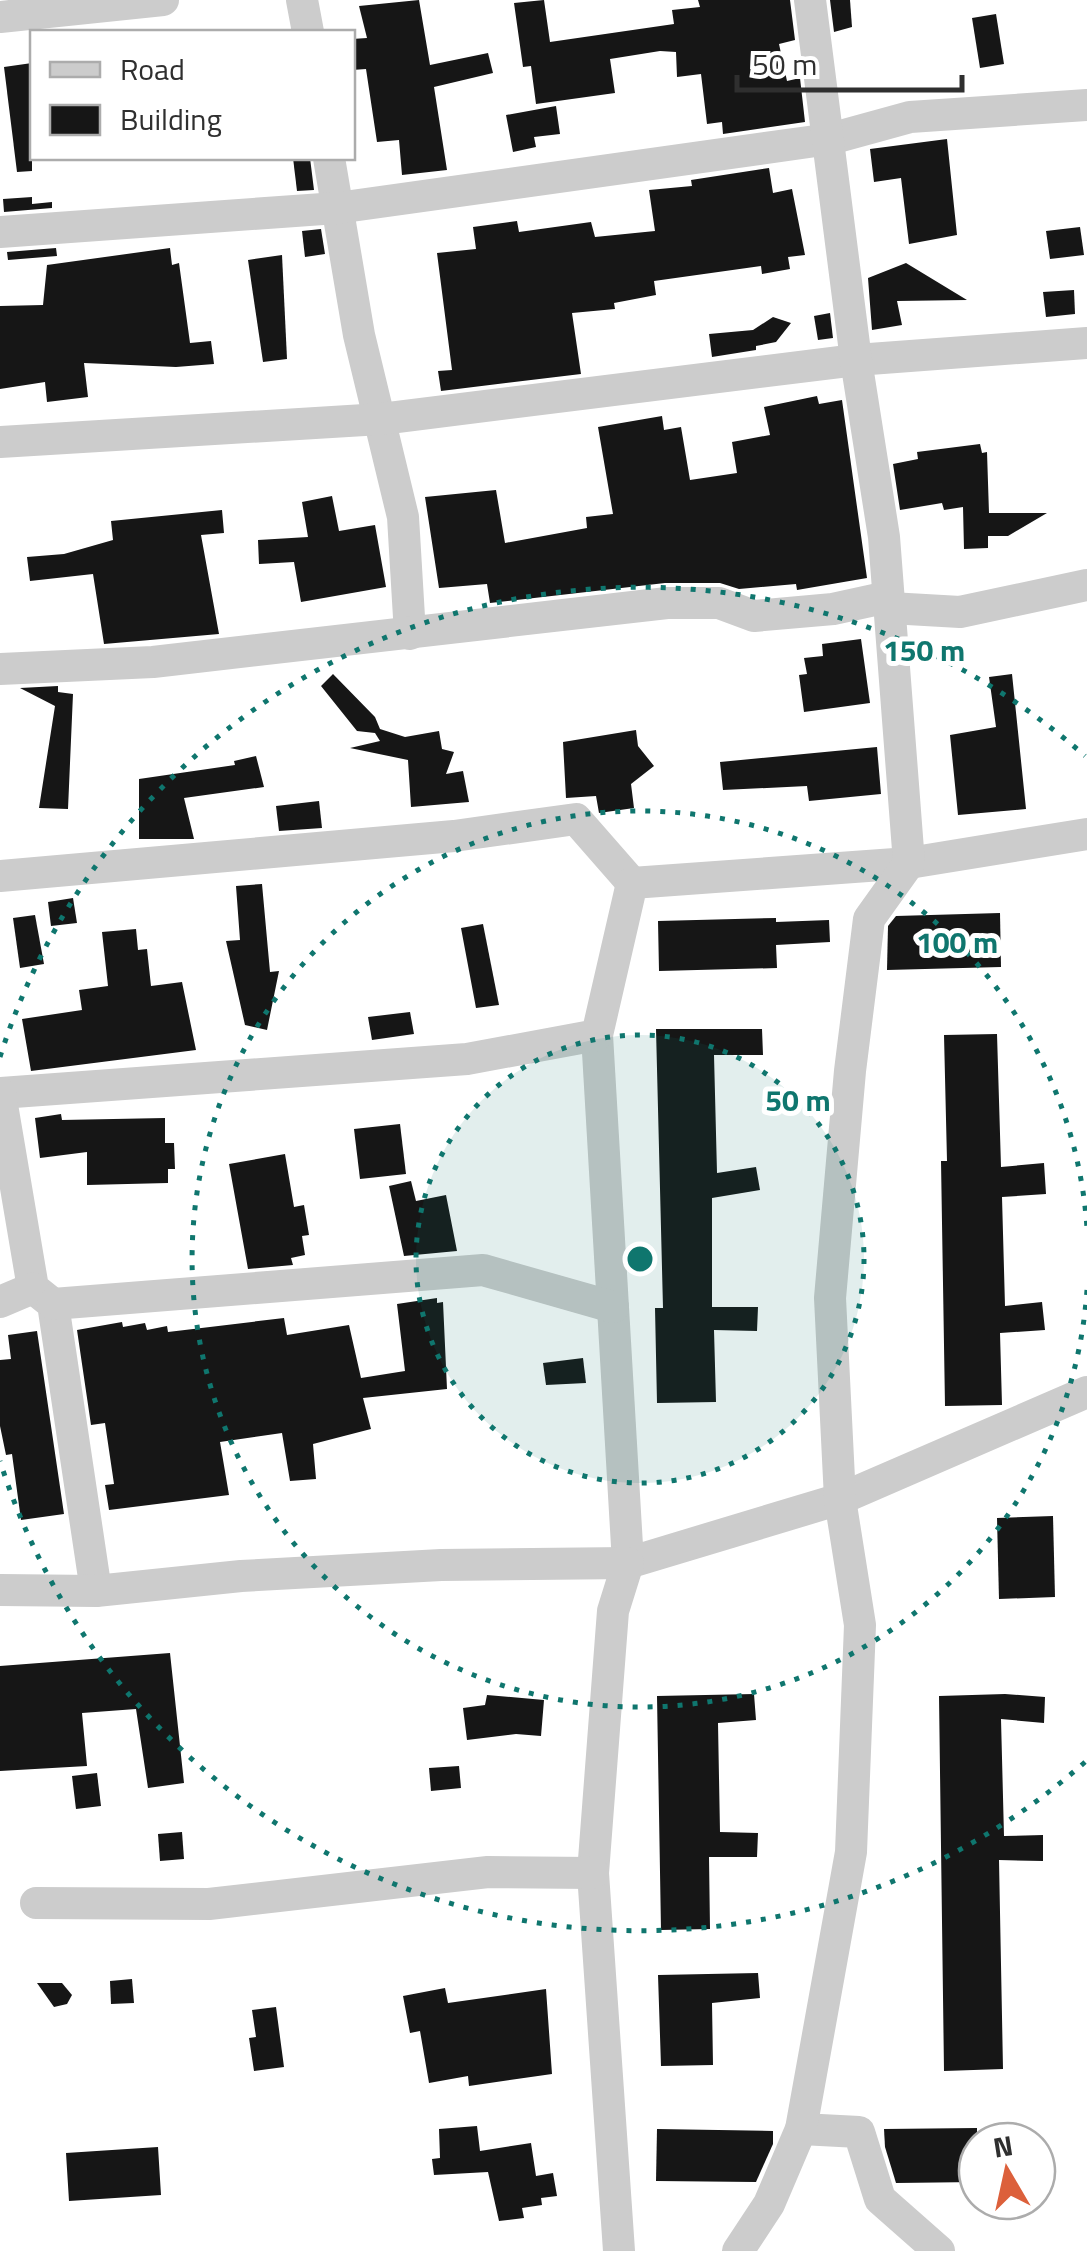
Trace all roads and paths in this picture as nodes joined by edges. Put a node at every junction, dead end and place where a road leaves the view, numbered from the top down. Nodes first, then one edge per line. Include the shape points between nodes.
1 (163, 0) edge
2 (302, 0) edge
3 (810, 0) edge
4 (0, 17) edge
5 (308, 30) edge
6 (1087, 106) edge
7 (830, 139) junction
8 (328, 160) edge
9 (337, 208) junction
10 (0, 232) edge
11 (1087, 343) edge
12 (856, 360) junction
13 (381, 419) junction
14 (0, 442) edge
15 (1087, 585) edge
16 (889, 603) junction
17 (410, 634) junction
18 (0, 669) edge
19 (1087, 834) edge
20 (908, 863) junction
21 (0, 876) edge
22 (632, 883) junction
23 (597, 1035) junction
24 (0, 1093) edge
25 (43, 1296) junction
26 (0, 1302) edge
27 (613, 1307) junction
28 (1087, 1392) edge
29 (840, 1499) junction
30 (628, 1564) junction
31 (0, 1590) edge
32 (96, 1591) junction
33 (592, 1873) junction
34 (36, 1903) dead end
35 (802, 2129) junction
36 (618, 2251) edge
37 (738, 2251) edge
38 (939, 2251) edge

1 - 4 street
2 - 5 street
3 - 7 street
6 - 7 street via 910,116
7 - 9 street
7 - 12 street
8 - 9 street
9 - 10 street
9 - 13 street
11 - 12 street
12 - 13 street
12 - 16 street
13 - 14 street
13 - 17 street via 403,517
15 - 16 street via 960,612
16 - 17 street via 754,616 719,604 667,603
16 - 20 street
17 - 18 street via 153,662
19 - 20 street
20 - 22 street
20 - 29 street via 869,919 850,1071 830,1298
21 - 22 street via 454,836 576,818
22 - 23 street
23 - 24 street via 467,1060
23 - 27 street
24 - 25 street
25 - 26 street
25 - 27 street via 483,1270
25 - 32 street
27 - 30 street
28 - 29 street
29 - 30 street
29 - 35 street via 860,1625 850,1852
30 - 32 street via 441,1565
30 - 33 street via 613,1610
31 - 32 street
33 - 34 street via 488,1872 209,1904
33 - 36 street
35 - 37 street via 769,2204
35 - 38 street via 859,2132 880,2199

